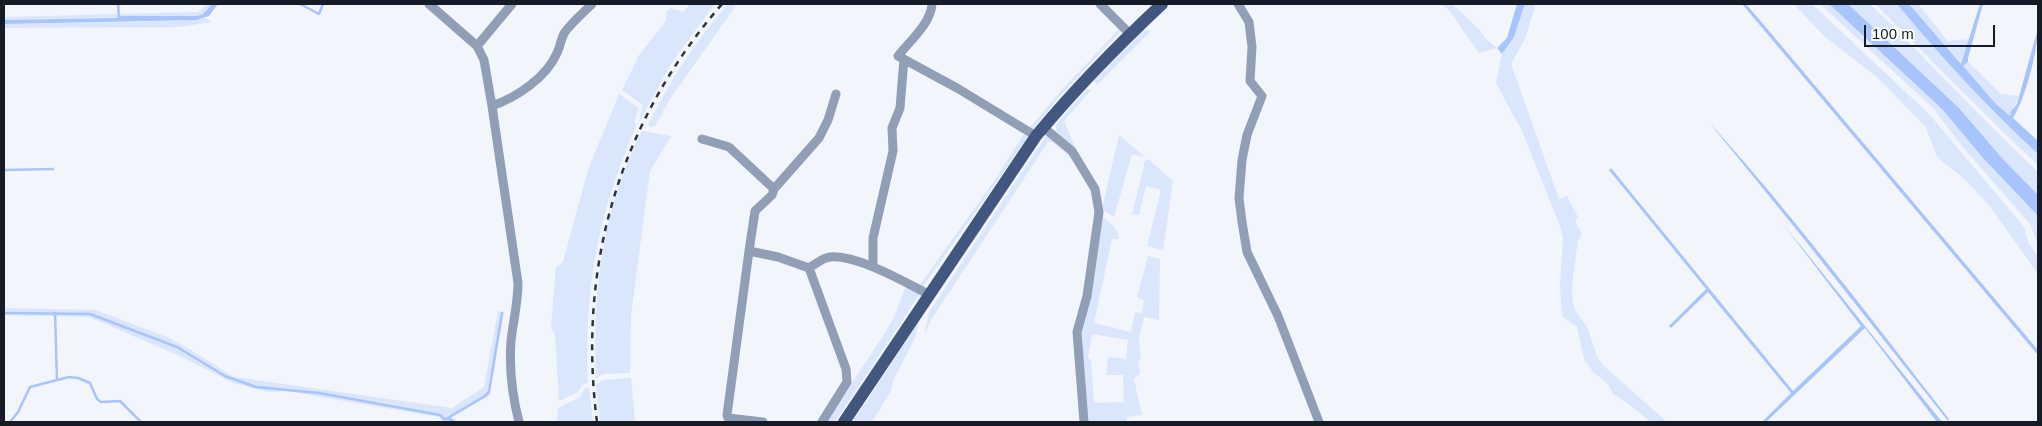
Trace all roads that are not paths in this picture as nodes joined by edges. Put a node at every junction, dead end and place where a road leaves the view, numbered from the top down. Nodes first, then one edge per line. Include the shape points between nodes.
1 (429, 4) edge
2 (512, 4) edge
3 (592, 4) edge
4 (932, 4) edge
5 (1100, 4) edge
6 (1162, 4) edge
7 (1238, 4) edge
8 (1130, 34) junction
9 (477, 46) junction
10 (904, 59) junction
11 (836, 94) dead end
12 (492, 106) junction
13 (1040, 131) junction
14 (702, 140) dead end
15 (774, 189) junction
16 (749, 251) junction
17 (872, 266) junction
18 (809, 268) junction
19 (928, 294) junction
20 (519, 422) edge
21 (763, 422) edge
22 (822, 422) edge
23 (844, 422) edge
24 (1084, 422) edge
25 (1318, 422) edge

1 - 9 street
2 - 9 street
3 - 12 street via 564,32 557,54 547,69 521,91
4 - 10 street via 924,24 898,56
5 - 8 street
6 - 8 main road
7 - 25 street via 1249,22 1252,47 1250,81 1262,96 1247,135 1242,160 1239,198 1247,252 1278,316
8 - 13 main road
9 - 12 street via 484,60
10 - 13 street
10 - 17 street via 900,108 892,128 893,151 873,238
11 - 15 street via 819,138
12 - 20 street via 518,283 510,361
13 - 19 main road
13 - 24 street via 1072,151 1096,189 1099,212 1087,296 1077,332
14 - 15 street via 730,147
15 - 16 street via 756,211
16 - 18 street
16 - 21 street via 727,415 728,418
17 - 18 street via 828,258
17 - 19 street
18 - 22 street via 846,369 847,382
19 - 23 main road

